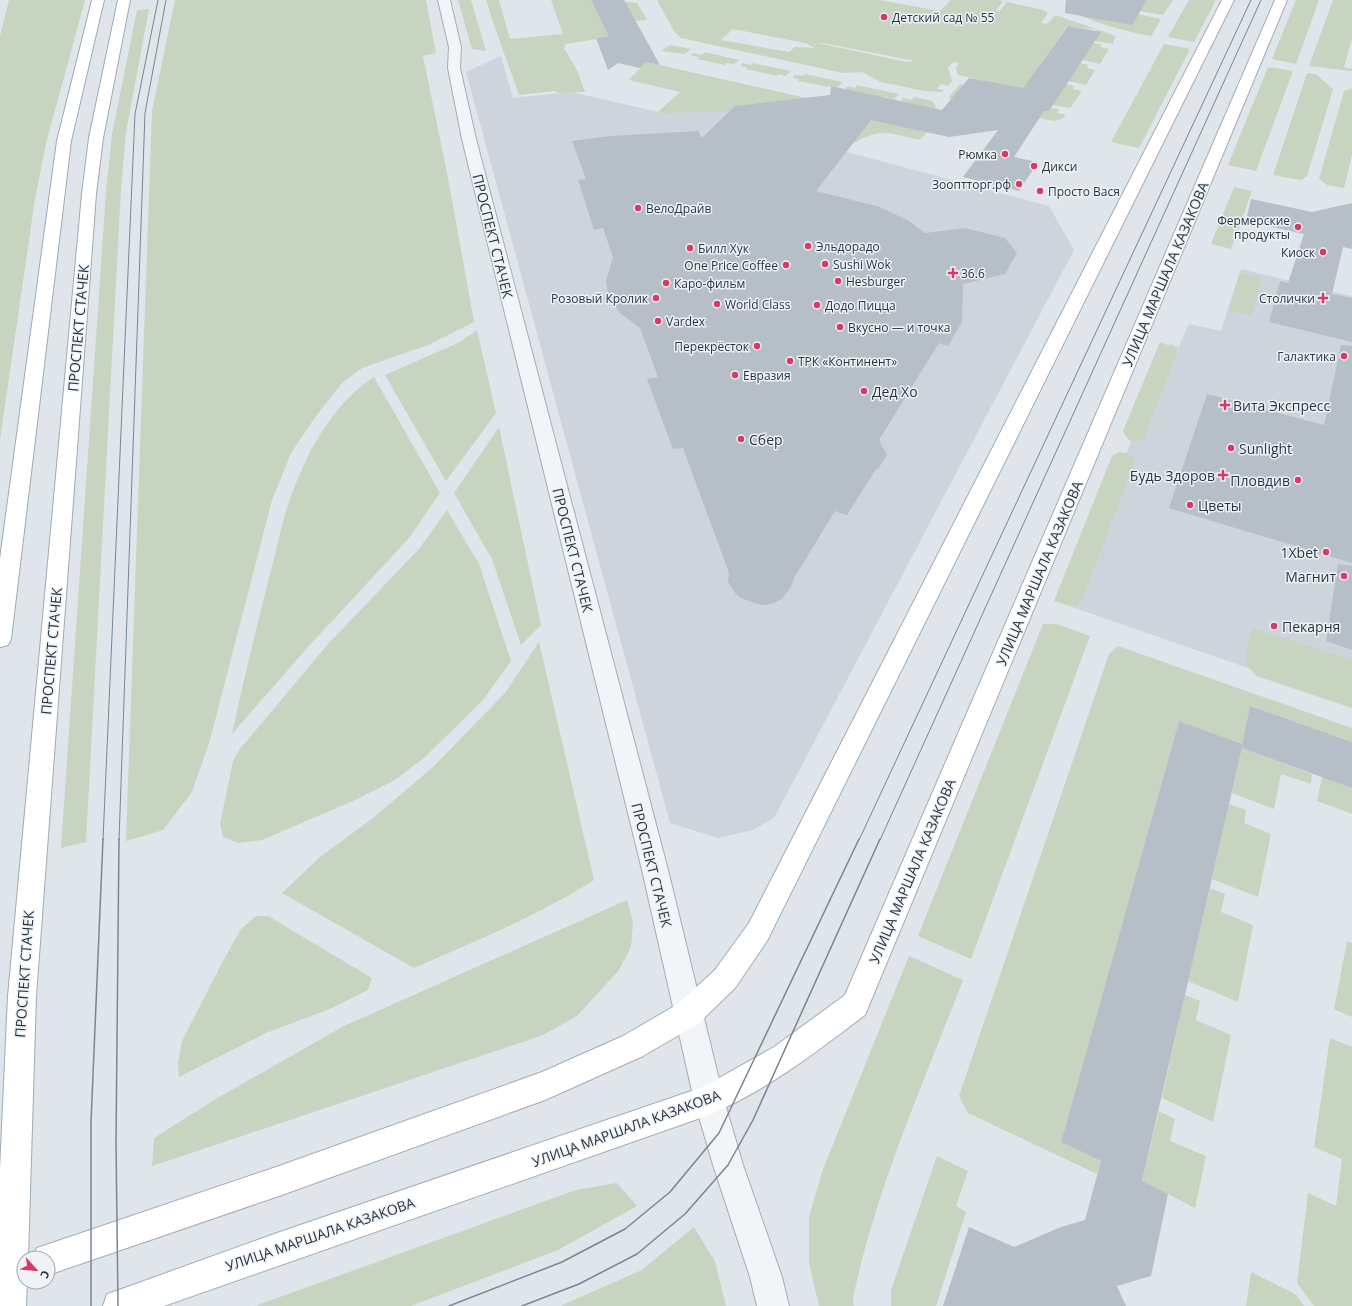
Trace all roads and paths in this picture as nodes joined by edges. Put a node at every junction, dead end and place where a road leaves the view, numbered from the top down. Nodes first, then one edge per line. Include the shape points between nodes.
1 (98, 0) edge
2 (124, 0) edge
3 (444, 0) edge
4 (1228, 0) edge
5 (1281, 0) edge
6 (0, 639) edge
7 (688, 1014) junction
8 (709, 1100) junction
9 (56, 1256) edge
10 (11, 1271) edge
11 (10, 1306) edge
12 (119, 1306) edge
13 (773, 1306) edge

1 - 6 street via 64,141
2 - 10 street, ПРОСПЕКТ СТАЧЕК via 96,138 89,194 22,996
3 - 7 street, ПРОСПЕКТ СТАЧЕК via 456,47 454,68 469,139 653,862
4 - 7 street via 758,932 725,979
5 - 8 street, УЛИЦА МАРШАЛА КАЗАКОВА via 855,1005 778,1063 742,1085
7 - 8 street, ПРОСПЕКТ СТАЧЕК
7 - 9 street via 633,1046 545,1085 279,1181
8 - 12 street, УЛИЦА МАРШАЛА КАЗАКОВА via 277,1248
8 - 13 street, ПРОСПЕКТ СТАЧЕК
10 - 11 street, ПРОСПЕКТ СТАЧЕК

